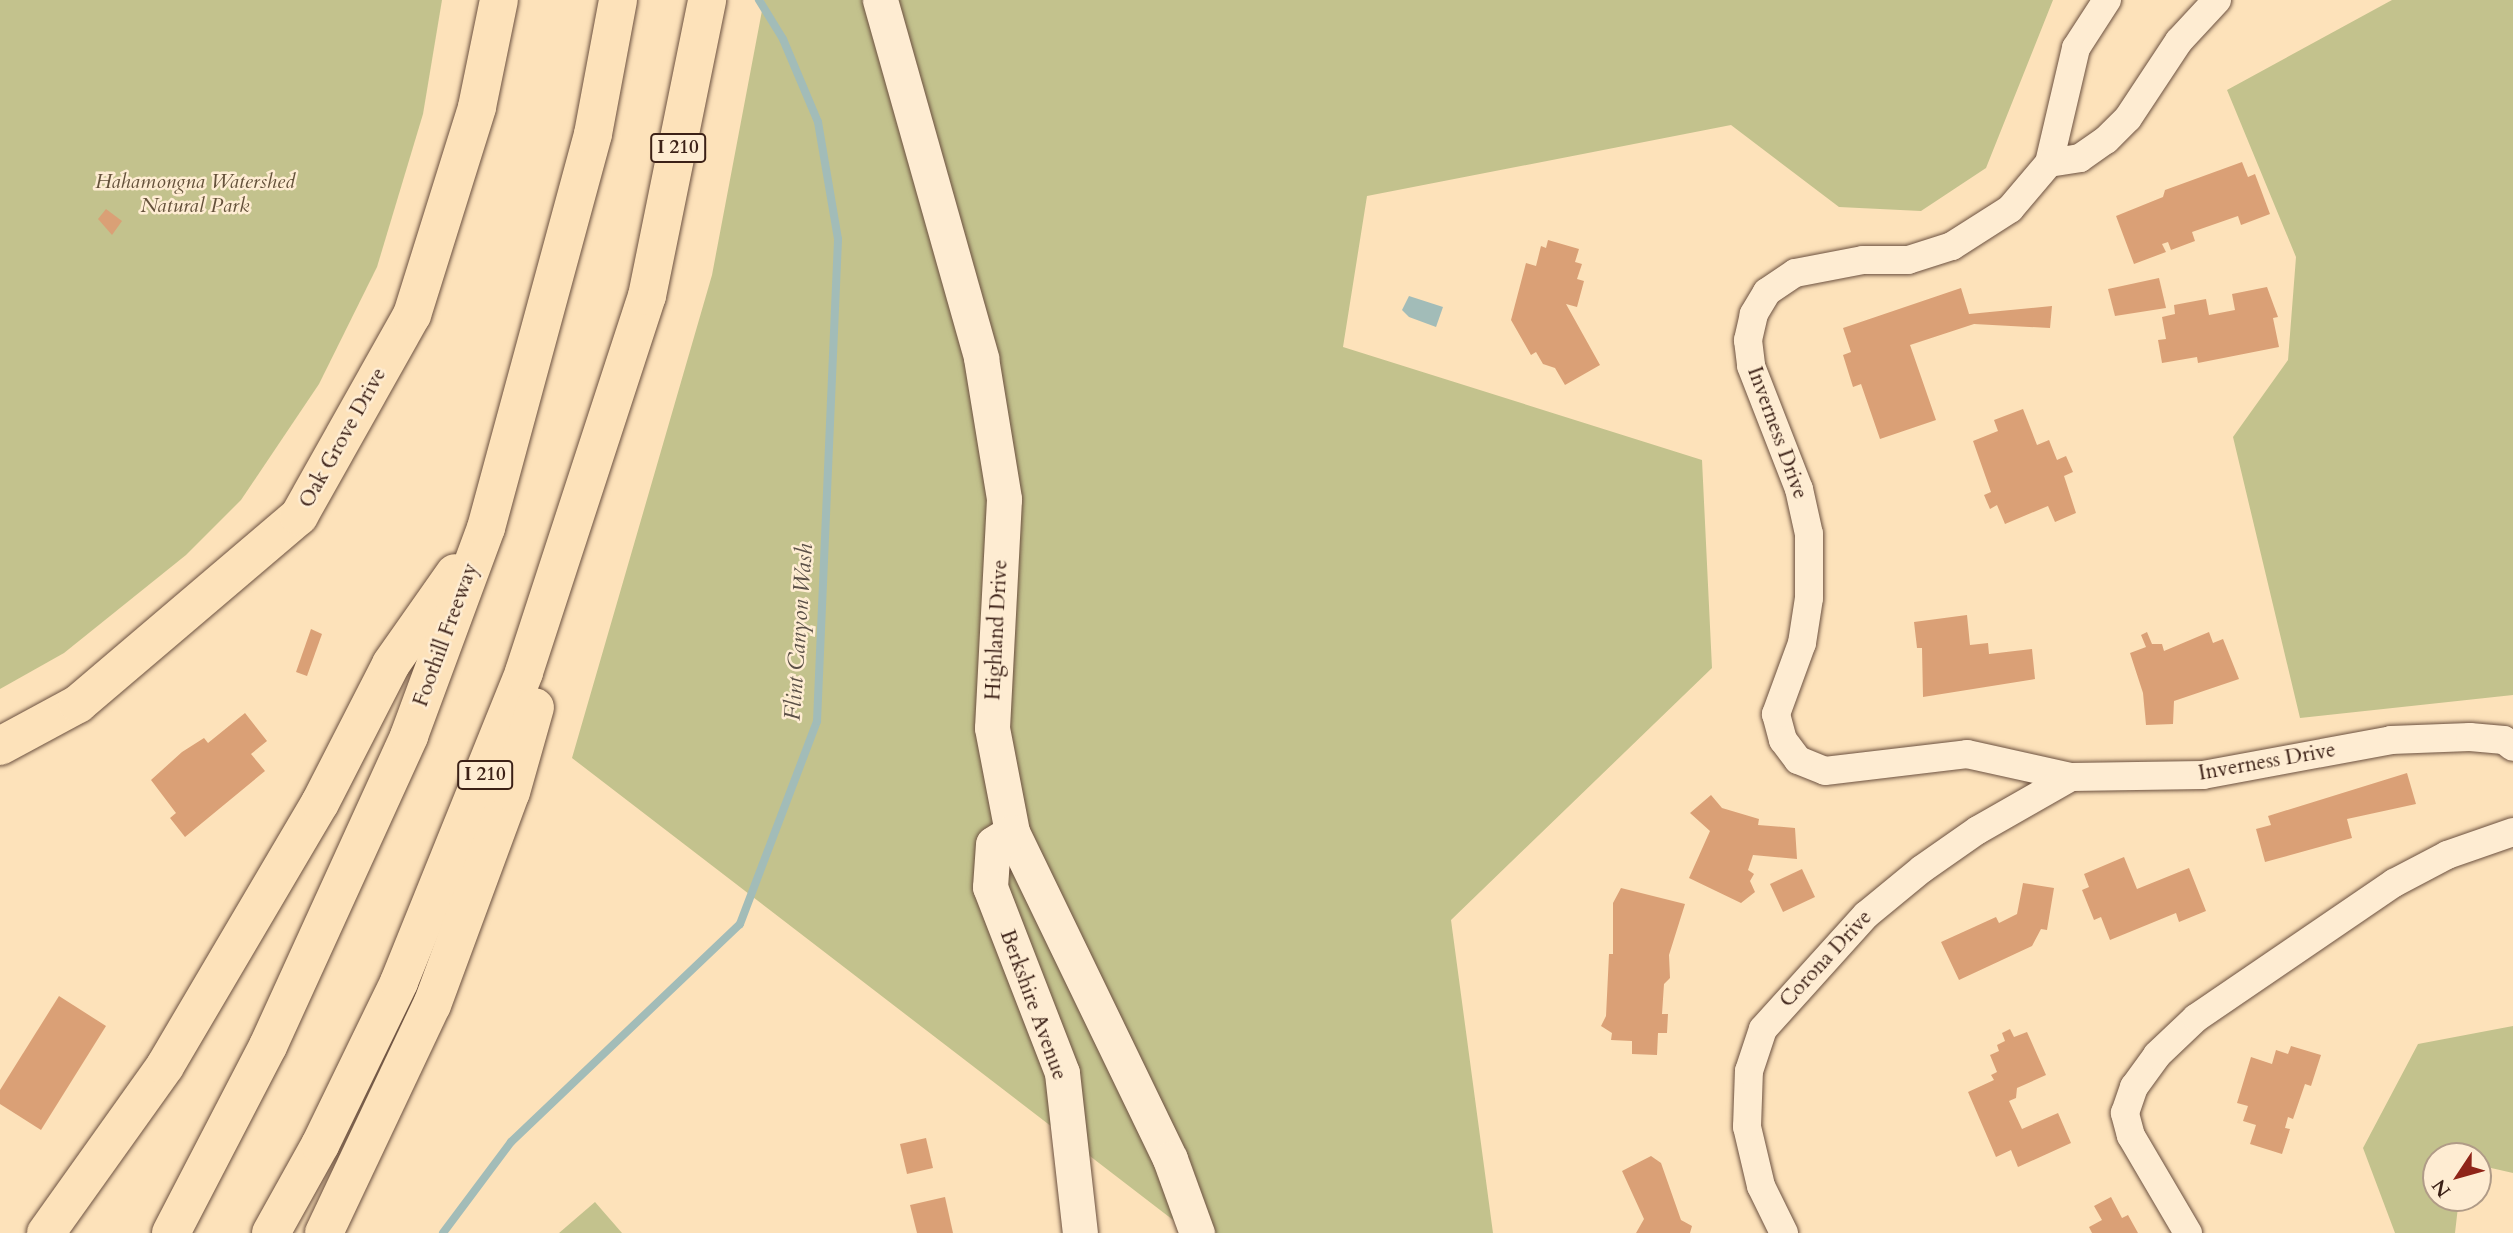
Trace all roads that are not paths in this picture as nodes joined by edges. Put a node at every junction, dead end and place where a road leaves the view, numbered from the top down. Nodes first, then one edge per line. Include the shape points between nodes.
1 (499, 0) edge
2 (618, 0) edge
3 (707, 0) edge
4 (880, 0) edge
5 (2107, 0) edge
6 (2217, 0) edge
7 (2049, 163) junction
8 (647, 296) junction
9 (486, 528) junction
10 (0, 746) edge
11 (2513, 747) edge
12 (2071, 777) junction
13 (1013, 832) junction
14 (2513, 832) edge
15 (46, 1233) edge
16 (171, 1233) edge
17 (271, 1233) edge
18 (324, 1233) edge
19 (1080, 1233) edge
20 (1197, 1233) edge
21 (1784, 1233) edge
22 (2188, 1233) edge

1 - 10 main road, Oak Grove Drive via 477,107 412,315 299,516 78,704
2 - 9 main road, Foothill Freeway via 593,134
3 - 8 main road, I 210
4 - 13 street, Highland Drive via 981,358 1004,499 992,728
5 - 7 street, Inverness Drive via 2076,48
6 - 7 street via 2179,41 2128,118 2106,140 2080,158
7 - 12 street, Inverness Drive via 2010,209 1952,246 1908,260 1863,260 1795,273 1767,292 1754,314 1748,340 1751,366 1799,488 1809,534 1809,598 1802,643 1776,714 1798,760 1825,771 1967,754
8 - 17 main road, I 210 via 579,516 460,840 399,982 320,1145
8 - 18 main road via 587,533 511,792 432,1005
9 - 15 main road via 391,664 320,803 165,1066
9 - 16 main road, Foothill Freeway via 409,736 268,1046
11 - 12 street, Inverness Drive via 2504,740 2470,737 2391,740 2203,775
12 - 21 street, Corona Drive via 1978,830 1903,884 1866,915 1763,1029 1749,1071 1747,1127 1761,1186
13 - 19 street, Berkshire Avenue via 993,844 990,887 1062,1073
13 - 20 street, Highland Drive via 1170,1159
14 - 22 street via 2447,855 2393,883 2297,953 2233,991 2157,1055 2134,1087 2125,1113 2131,1136

